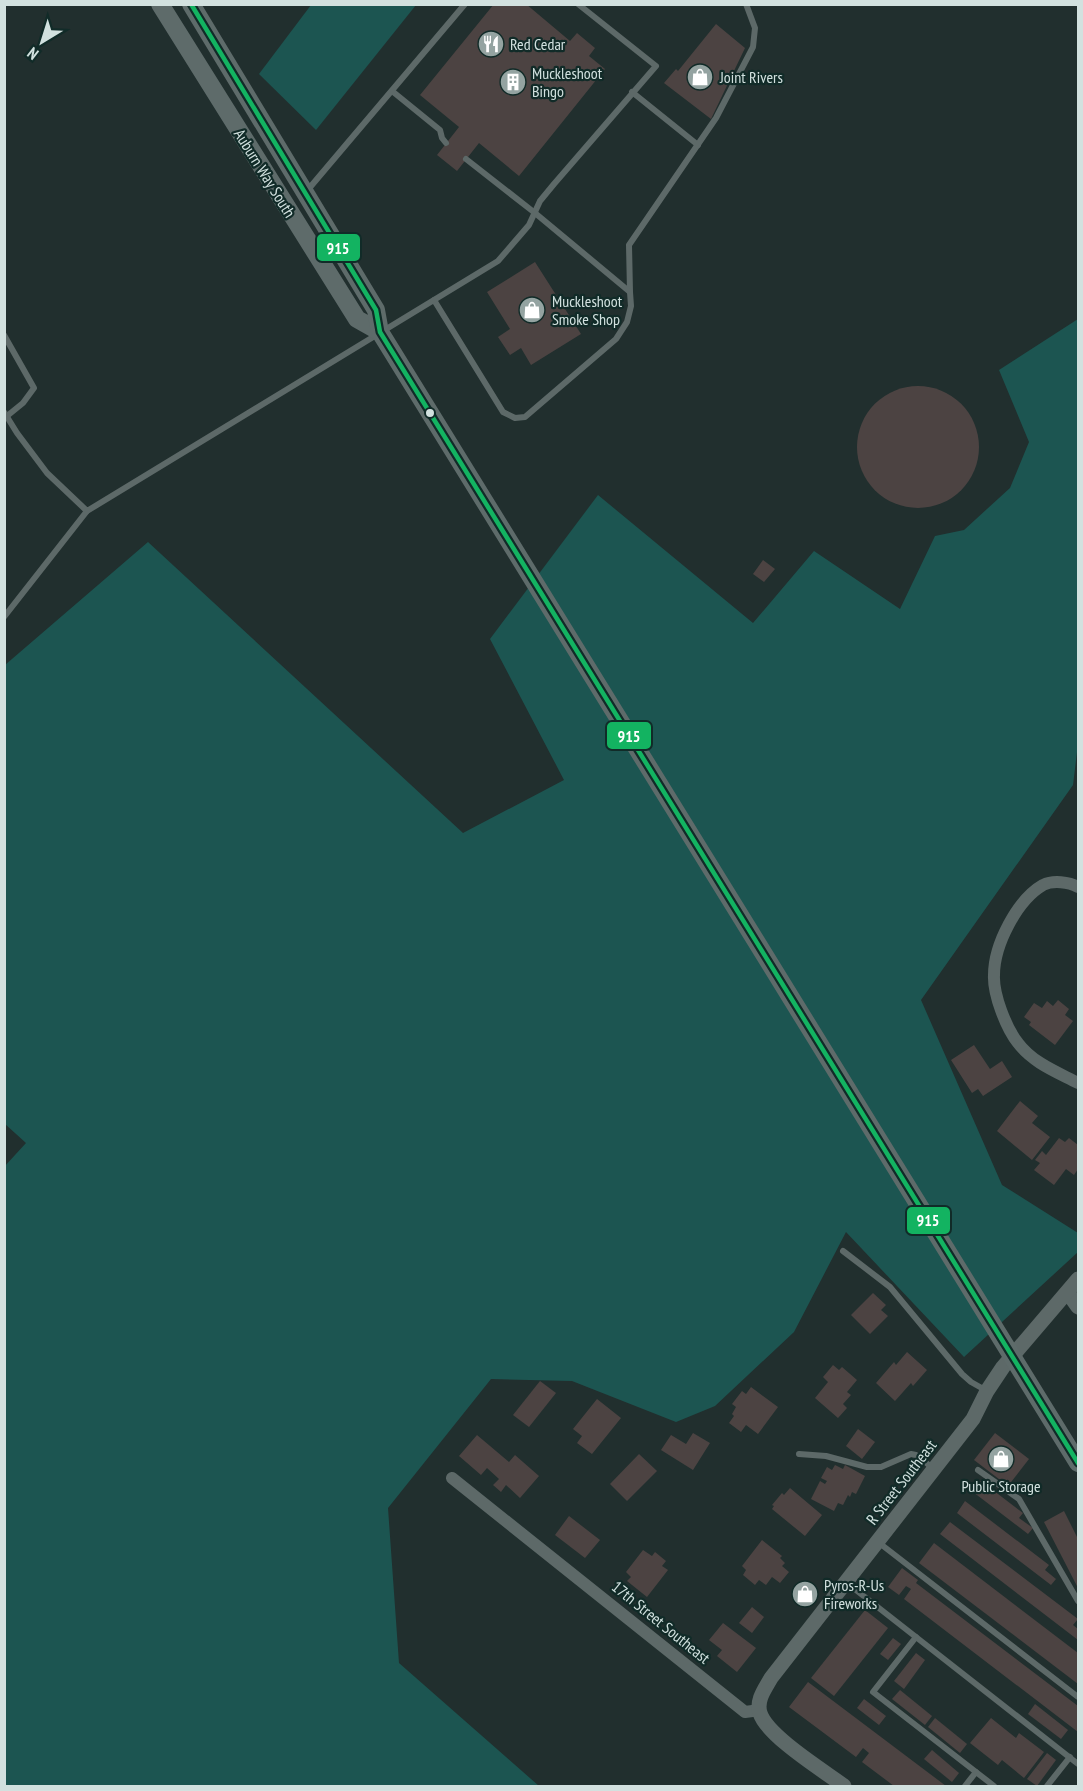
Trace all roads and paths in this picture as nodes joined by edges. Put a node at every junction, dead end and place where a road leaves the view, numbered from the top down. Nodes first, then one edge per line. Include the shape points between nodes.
1 (160, 4) edge
2 (191, 4) edge
3 (465, 4) edge
4 (578, 4) edge
5 (746, 4) edge
6 (392, 91) junction
7 (632, 92) junction
8 (446, 143) dead end
9 (698, 145) junction
10 (466, 159) dead end
11 (305, 193) junction
12 (535, 213) junction
13 (630, 292) junction
14 (434, 300) junction
15 (380, 332) junction
16 (4, 335) edge
17 (6, 414) edge
18 (87, 511) junction
19 (4, 617) edge
20 (1078, 887) edge
21 (1078, 1083) edge
22 (843, 1251) dead end
23 (1078, 1279) edge
24 (1068, 1293) junction
25 (1078, 1307) edge
26 (987, 1391) junction
27 (799, 1454) dead end
28 (1078, 1463) edge
29 (934, 1469) junction
30 (978, 1470) dead end
31 (452, 1478) dead end
32 (877, 1542) junction
33 (845, 1582) junction
34 (1078, 1600) edge
35 (916, 1637) junction
36 (1078, 1697) edge
37 (760, 1710) junction
38 (1070, 1757) junction
39 (1078, 1764) edge
40 (976, 1772) junction
41 (844, 1786) edge
42 (965, 1786) edge
43 (994, 1786) edge
44 (1047, 1786) edge

1 - 15 main road, Auburn Way South via 357,319
2 - 11 main road, Auburn Way South
3 - 6 lane
4 - 7 lane via 656,66
5 - 9 lane via 755,28 753,47
6 - 8 lane via 440,130
6 - 11 lane
7 - 9 lane
7 - 12 lane via 540,201
9 - 13 lane via 629,245
10 - 12 lane
11 - 15 main road, Auburn Way South via 376,310
12 - 13 lane
12 - 14 lane via 498,261
13 - 14 lane via 627,322 616,339 525,417 515,418 503,412
14 - 15 lane
15 - 18 lane
15 - 28 main road, Auburn Way South
16 - 17 lane via 34,388 23,403
17 - 18 lane via 47,473
18 - 19 lane
20 - 21 street via 1054,882 1030,896 1005,932 994,976 998,999 1017,1043 1032,1059
22 - 26 lane via 890,1287 962,1374
23 - 24 street, R Street Southeast
24 - 25 street
24 - 26 street, R Street Southeast
26 - 29 street, R Street Southeast via 973,1419
27 - 29 lane via 880,1467 911,1454
29 - 32 street, R Street Southeast
30 - 34 lane via 1019,1499
31 - 37 street, 17th Street Southeast via 745,1712
32 - 33 street, R Street Southeast
32 - 36 lane
33 - 35 lane
33 - 37 street, R Street Southeast via 771,1678 761,1696
35 - 38 lane
35 - 40 lane via 873,1692
37 - 41 street via 780,1738
38 - 39 lane
38 - 44 lane
40 - 42 lane
40 - 43 lane

